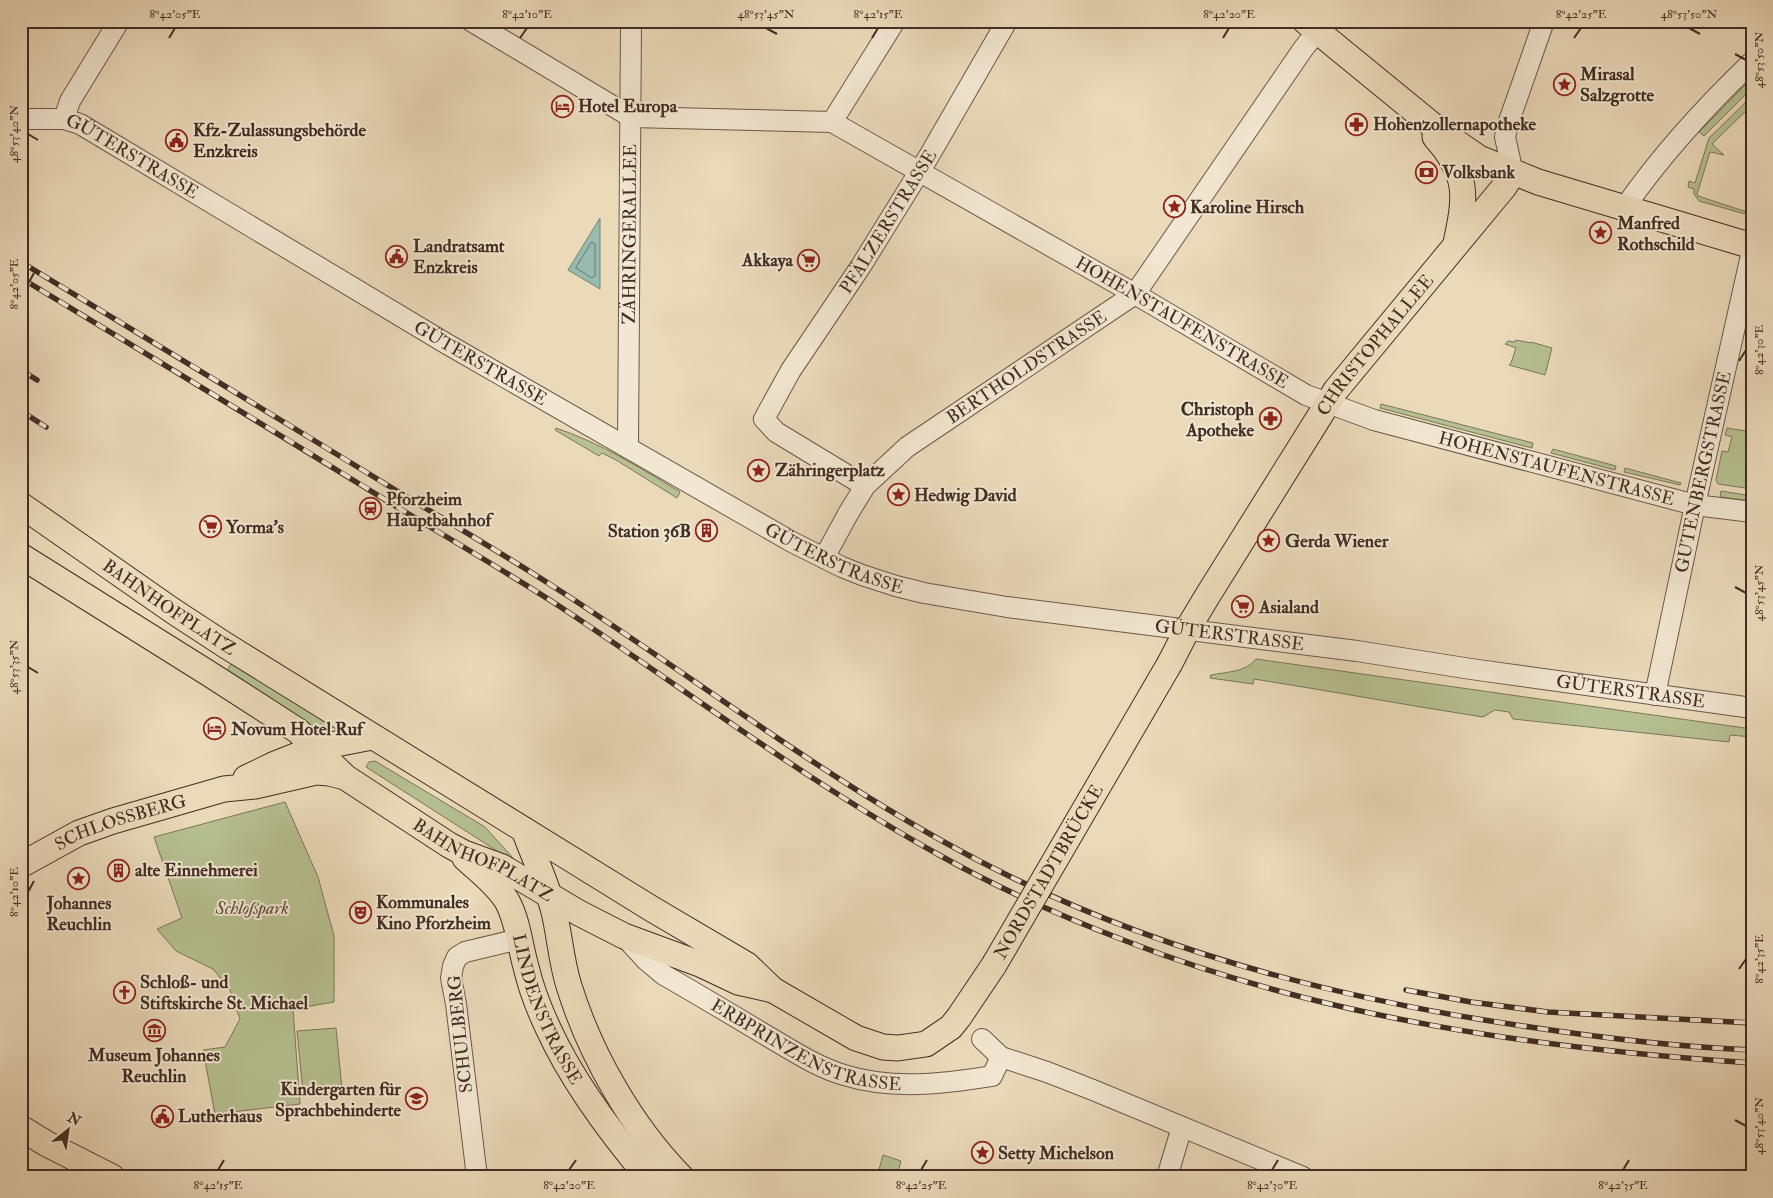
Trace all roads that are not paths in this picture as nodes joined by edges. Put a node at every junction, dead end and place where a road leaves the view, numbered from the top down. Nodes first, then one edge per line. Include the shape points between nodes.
1 (119, 21) edge
2 (471, 21) edge
3 (632, 21) edge
4 (895, 21) edge
5 (1007, 21) edge
6 (1544, 21) edge
7 (1316, 25) edge
8 (1752, 62) edge
9 (1409, 107) junction
10 (631, 117) junction
11 (21, 119) edge
12 (64, 119) junction
13 (832, 122) junction
14 (918, 172) junction
15 (1513, 172) junction
16 (1625, 207) junction
17 (1456, 244) junction
18 (1752, 246) edge
19 (1752, 251) edge
20 (1134, 294) junction
21 (1327, 403) junction
22 (628, 448) junction
23 (865, 486) junction
24 (21, 505) edge
25 (1695, 505) junction
26 (1752, 512) edge
27 (21, 556) edge
28 (824, 558) junction
29 (1187, 630) junction
30 (1170, 663) joint
31 (1655, 695) junction
32 (1752, 708) edge
33 (372, 737) junction
34 (315, 748) junction
35 (345, 777) junction
36 (224, 789) junction
37 (524, 830) junction
38 (449, 845) junction
39 (21, 865) edge
40 (549, 896) junction
41 (634, 898) junction
42 (608, 928) junction
43 (519, 939) junction
44 (563, 965) junction
45 (773, 990) junction
46 (982, 1039) dead end
47 (1001, 1058) junction
48 (1182, 1127) junction
49 (21, 1128) edge
50 (112, 1177) edge
51 (477, 1177) edge
52 (648, 1177) edge
53 (681, 1177) edge
54 (1167, 1177) edge
55 (1303, 1177) edge

1 - 12 street via 70,102
2 - 10 street
3 - 10 street, ZÄHRINGERALLEE
4 - 13 street
5 - 14 street, PFÄLZERSTRASSE
6 - 15 street via 1505,138
7 - 9 main road
7 - 20 street, BERTHOLDSTRASSE via 1303,49
8 - 16 street via 1692,123
9 - 15 main road via 1471,153
9 - 17 main road via 1448,151 1460,174 1463,206
10 - 13 street, HOHENSTAUFENSTRASSE
10 - 22 street, ZÄHRINGERALLEE
11 - 12 street, GÜTERSTRASSE
12 - 22 street, GÜTERSTRASSE via 80,124
13 - 14 street, HOHENSTAUFENSTRASSE
14 - 20 street, HOHENSTAUFENSTRASSE
14 - 23 street, PFÄLZERSTRASSE via 861,266 791,370 764,419 776,432
15 - 16 main road
15 - 17 main road, CHRISTOPHALLEE
16 - 18 main road
17 - 21 main road, CHRISTOPHALLEE
19 - 25 street, GUTENBERGSTRASSE
20 - 21 street, HOHENSTAUFENSTRASSE via 1306,395
20 - 23 street, BERTHOLDSTRASSE via 907,447
21 - 25 street, HOHENSTAUFENSTRASSE via 1374,420
21 - 29 main road, CHRISTOPHALLEE
22 - 28 street, GÜTERSTRASSE
23 - 28 street, BERTHOLDSTRASSE
24 - 33 main road, BAHNHOFPLATZ via 173,611
25 - 26 street, HOHENSTAUFENSTRASSE
25 - 31 street, GUTENBERGSTRASSE
27 - 34 main road, BAHNHOFPLATZ via 290,726
28 - 29 street, GÜTERSTRASSE via 875,580 924,593
29 - 30 main road, CHRISTOPHALLEE
29 - 31 street, GÜTERSTRASSE
30 - 45 main road, NORDSTADTBRÜCKE, bridge via 994,965 951,1027 926,1044 884,1047 856,1038
31 - 32 street, GÜTERSTRASSE
33 - 34 main road
33 - 37 main road, BAHNHOFPLATZ
34 - 35 main road, BAHNHOFPLATZ
34 - 36 main road, SCHLOSSBERG
35 - 36 main road, SCHLOSSBERG via 316,772 255,786
35 - 38 main road, BAHNHOFPLATZ
36 - 39 main road, SCHLOSSBERG via 87,830
37 - 40 main road, BAHNHOFPLATZ
37 - 41 main road
38 - 40 main road, BAHNHOFPLATZ via 502,867
38 - 43 main road, LINDENSTRASSE via 502,895 512,913
40 - 42 main road
40 - 44 main road, LINDENSTRASSE
41 - 42 main road via 636,908 631,915 614,921
41 - 45 main road via 747,965
42 - 44 main road via 581,926 574,931 565,950
42 - 45 main road via 738,982
42 - 47 street, ERBPRINZENSTRASSE via 664,975 817,1065 845,1076 903,1084 953,1083 992,1076
43 - 51 street, SCHULBERG via 465,952 457,957 453,966 451,978
43 - 52 main road, LINDENSTRASSE via 536,1000 565,1062
44 - 53 main road, LINDENSTRASSE via 587,1036 614,1088 651,1142
46 - 47 street
47 - 48 street via 1047,1072
48 - 54 street
48 - 55 street
49 - 50 main road

